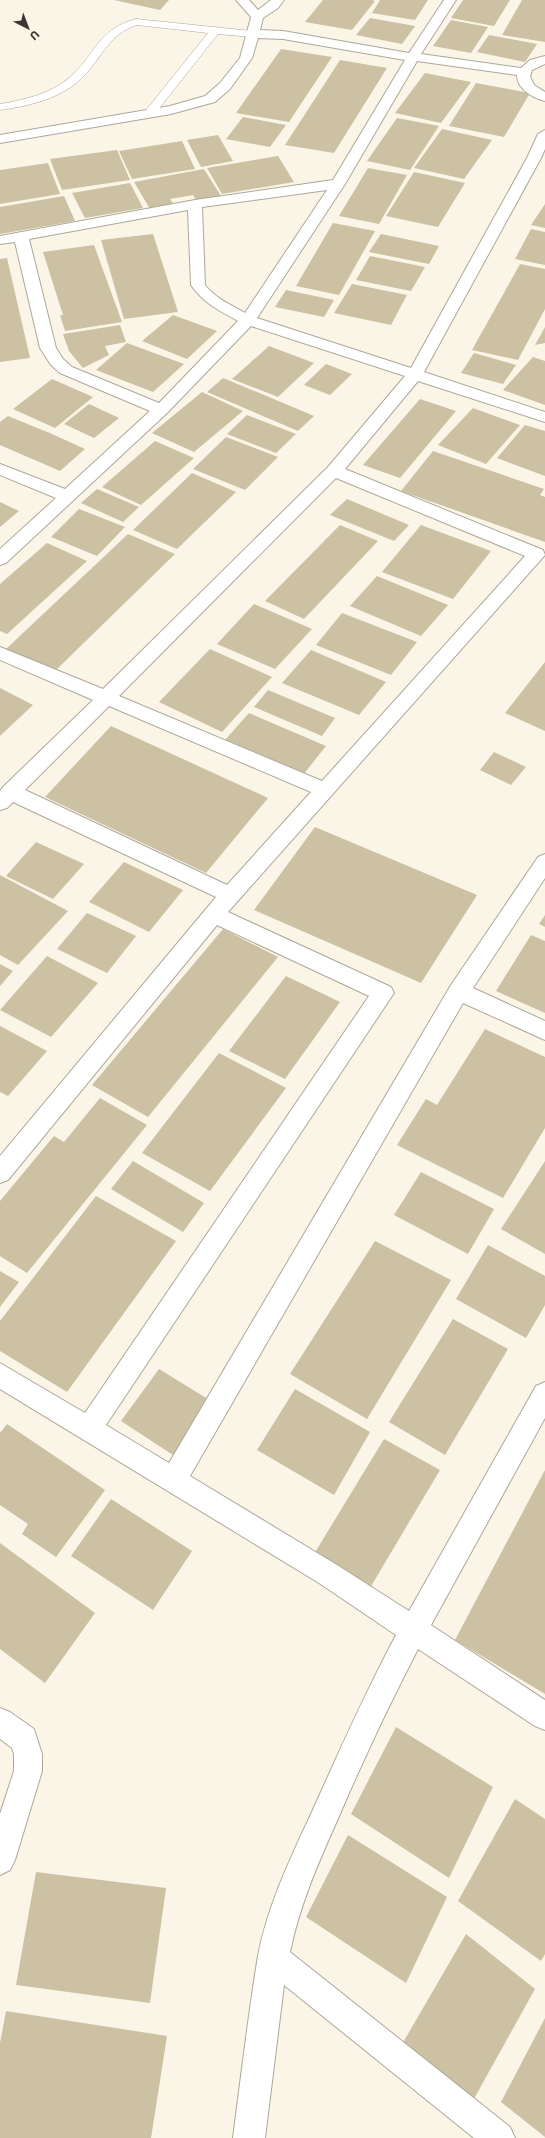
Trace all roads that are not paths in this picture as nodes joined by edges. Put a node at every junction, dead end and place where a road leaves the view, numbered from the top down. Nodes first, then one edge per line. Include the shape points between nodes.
1 (242, 0) edge
2 (278, 0) edge
3 (450, 0) edge
4 (257, 16) junction
5 (215, 31) junction
6 (252, 34) junction
7 (413, 57) junction
8 (545, 60) edge
9 (524, 72) junction
10 (545, 97) edge
11 (0, 107) edge
12 (149, 114) junction
13 (545, 134) edge
14 (0, 139) edge
15 (539, 159) edge
16 (338, 184) junction
17 (195, 204) junction
18 (21, 235) junction
19 (0, 240) edge
20 (248, 320) junction
21 (415, 374) junction
22 (161, 410) junction
23 (545, 417) edge
24 (0, 469) edge
25 (334, 471) junction
26 (67, 496) junction
27 (0, 559) edge
28 (0, 653) edge
29 (107, 697) junction
30 (325, 790) junction
31 (5, 797) edge
32 (545, 862) edge
33 (230, 895) junction
34 (214, 914) junction
35 (459, 991) junction
36 (545, 1031) edge
37 (0, 1173) edge
38 (0, 1375) edge
39 (545, 1394) edge
40 (88, 1430) junction
41 (173, 1480) junction
42 (413, 1628) junction
43 (545, 1716) edge
44 (0, 1722) edge
45 (0, 1860) edge
46 (273, 1957) junction
47 (249, 2138) edge
48 (499, 2138) edge

1 - 4 street
2 - 4 street
3 - 7 street
4 - 6 street
5 - 6 lane
5 - 11 lane via 136,22 122,24 107,38 73,80 49,95
5 - 12 lane
6 - 7 street via 283,35
6 - 12 street via 246,58 217,94 188,107
7 - 9 street
7 - 16 street
8 - 9 street via 530,66
9 - 10 street via 523,79 527,86
12 - 14 street
13 - 15 street
15 - 21 street
16 - 17 street
16 - 20 street
17 - 18 street
17 - 20 street via 198,285 211,298
18 - 19 street
18 - 22 street via 48,348 57,362 66,370
20 - 21 street
20 - 22 street
21 - 23 street
21 - 25 street
22 - 26 street
24 - 26 street
25 - 29 street
25 - 30 street via 537,554
26 - 27 street
28 - 29 street
29 - 30 street
29 - 31 street
30 - 33 street
31 - 33 street
32 - 35 street
33 - 34 street
34 - 37 street
34 - 40 street via 383,993
35 - 36 street
35 - 41 street
38 - 40 street
39 - 42 street
40 - 41 street
41 - 42 street
42 - 43 street
42 - 46 street via 339,1781 298,1878
44 - 45 street via 24,1739 28,1754 24,1788 17,1802
46 - 47 street
46 - 48 street

